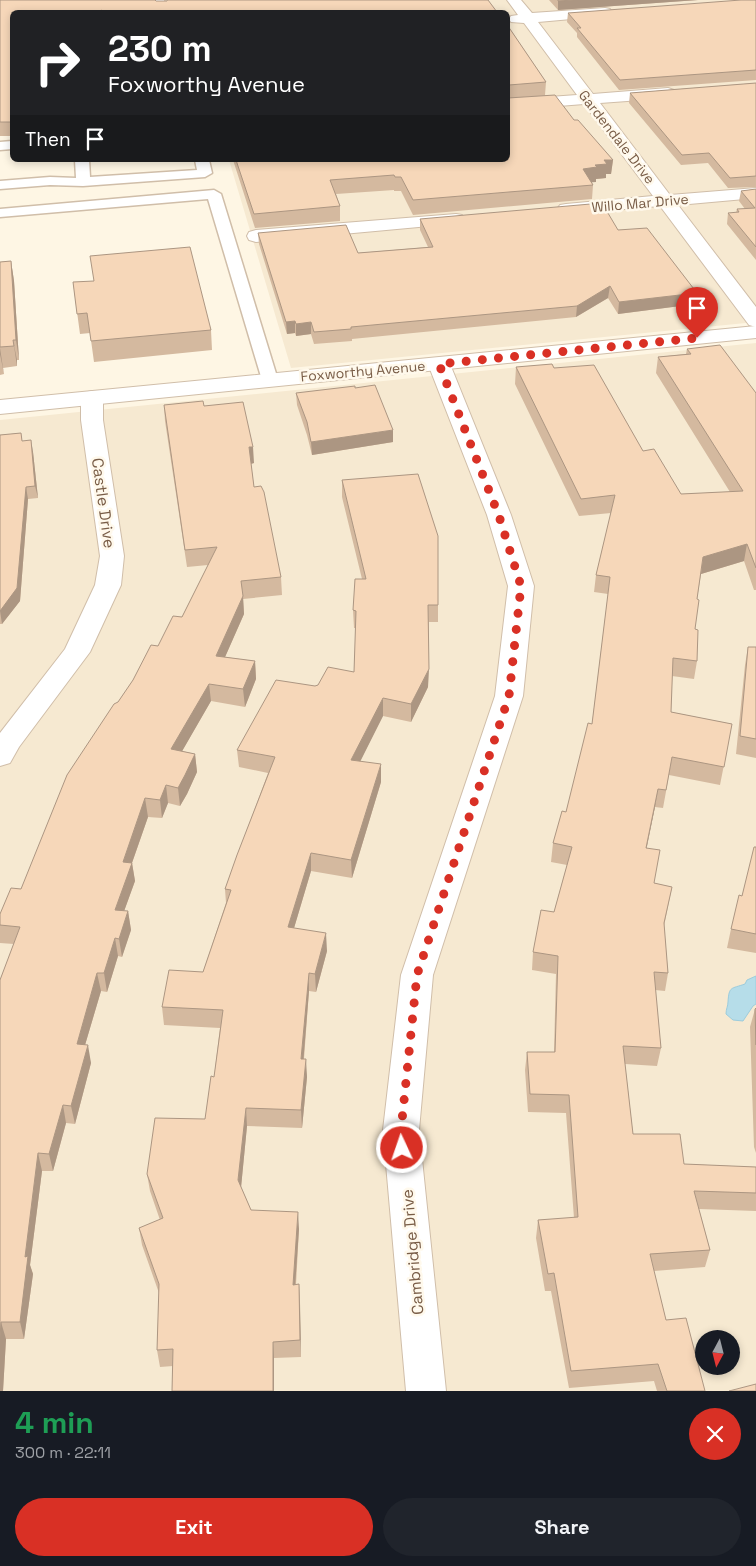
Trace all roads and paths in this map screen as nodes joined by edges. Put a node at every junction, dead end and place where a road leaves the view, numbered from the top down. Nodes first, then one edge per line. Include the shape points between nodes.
1 (514, 0) edge
2 (621, 11) edge
3 (529, 18) junction
4 (510, 19) edge
5 (680, 92) edge
6 (588, 99) junction
7 (510, 105) edge
8 (82, 162) edge
9 (202, 162) edge
10 (83, 182) junction
11 (0, 185) edge
12 (756, 193) edge
13 (665, 200) junction
14 (549, 211) edge
15 (0, 212) edge
16 (471, 218) edge
17 (256, 236) edge
18 (756, 321) edge
19 (756, 332) edge
20 (439, 364) junction
21 (270, 380) junction
22 (92, 398) junction
23 (0, 407) edge
24 (3, 746) edge
25 (426, 1391) edge

1 - 3 street, Gardendale Drive
2 - 3 street
3 - 4 street
3 - 6 street, Gardendale Drive
5 - 6 street
6 - 7 street
6 - 13 street, Gardendale Drive
8 - 10 lane
9 - 10 lane via 205,173
10 - 11 lane
12 - 13 street, Willo Mar Drive
13 - 14 street, Willo Mar Drive
13 - 18 street, Gardendale Drive
15 - 21 lane via 214,194
16 - 17 street
19 - 20 street, Foxworthy Avenue
20 - 21 street, Foxworthy Avenue
20 - 25 street, Cambridge Drive via 499,516 521,586 509,696 417,975 401,1130
21 - 22 street, Foxworthy Avenue
22 - 23 street, Foxworthy Avenue
22 - 24 street, Castle Drive via 92,420 112,556 108,585 78,652

